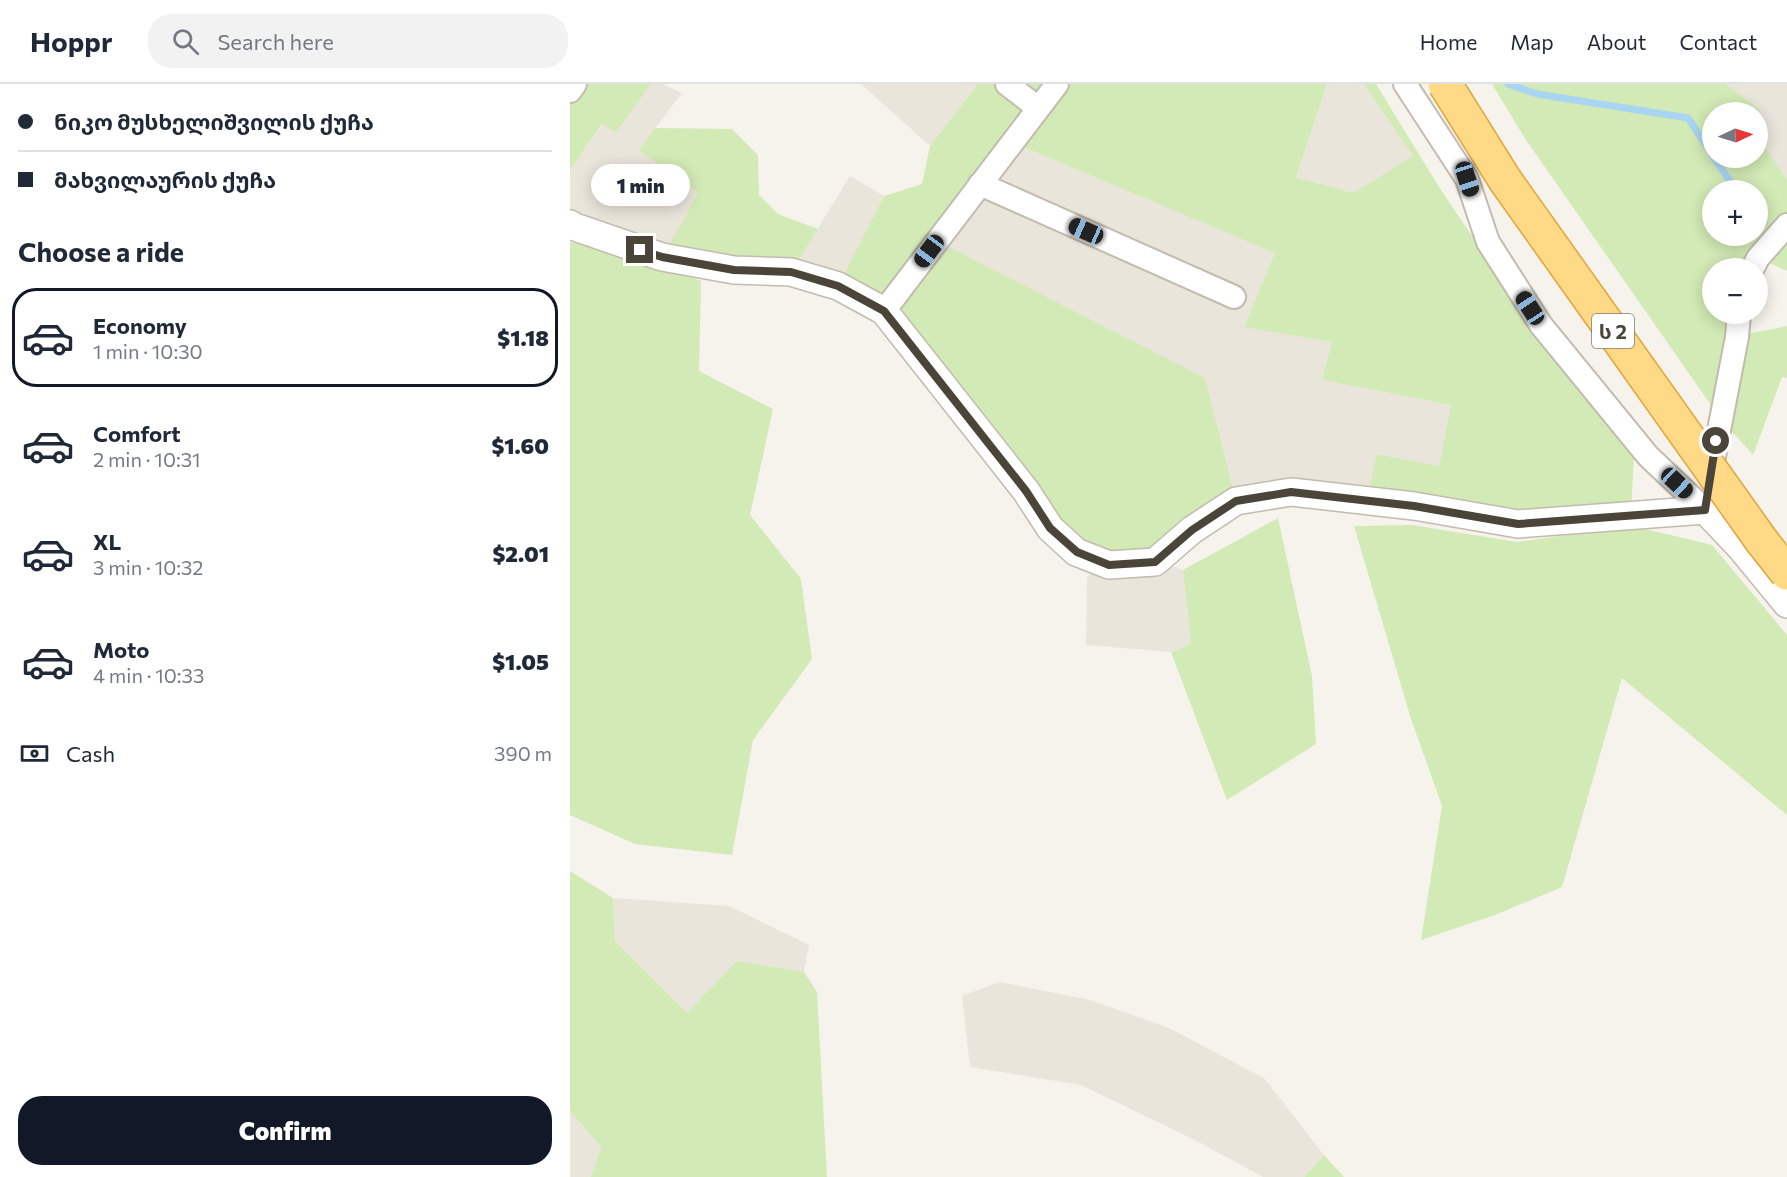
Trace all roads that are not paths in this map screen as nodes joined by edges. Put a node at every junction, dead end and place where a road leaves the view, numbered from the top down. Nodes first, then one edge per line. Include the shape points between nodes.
1 (575, 84) edge
2 (1007, 84) edge
3 (1057, 84) edge
4 (1405, 84) edge
5 (1445, 84) edge
6 (570, 92) edge
7 (1038, 108) junction
8 (980, 184) junction
9 (570, 224) edge
10 (1787, 225) edge
11 (1758, 258) edge
12 (1234, 297) dead end
13 (884, 311) junction
14 (1738, 324) edge
15 (1705, 510) junction
16 (1787, 573) edge
17 (1787, 604) edge

1 - 6 street
2 - 7 street
3 - 7 street
4 - 15 street via 1467,179 1488,242 1541,325 1648,456
5 - 16 highway, ს 2, bridge via 1505,180
7 - 8 street
8 - 12 street
8 - 13 street
9 - 13 street via 662,257 734,270 791,272 838,286
10 - 11 street
13 - 15 street via 1026,491 1050,528 1077,552 1109,565 1155,562 1192,530 1236,501 1291,492 1414,506 1518,524
14 - 15 street
15 - 17 street

